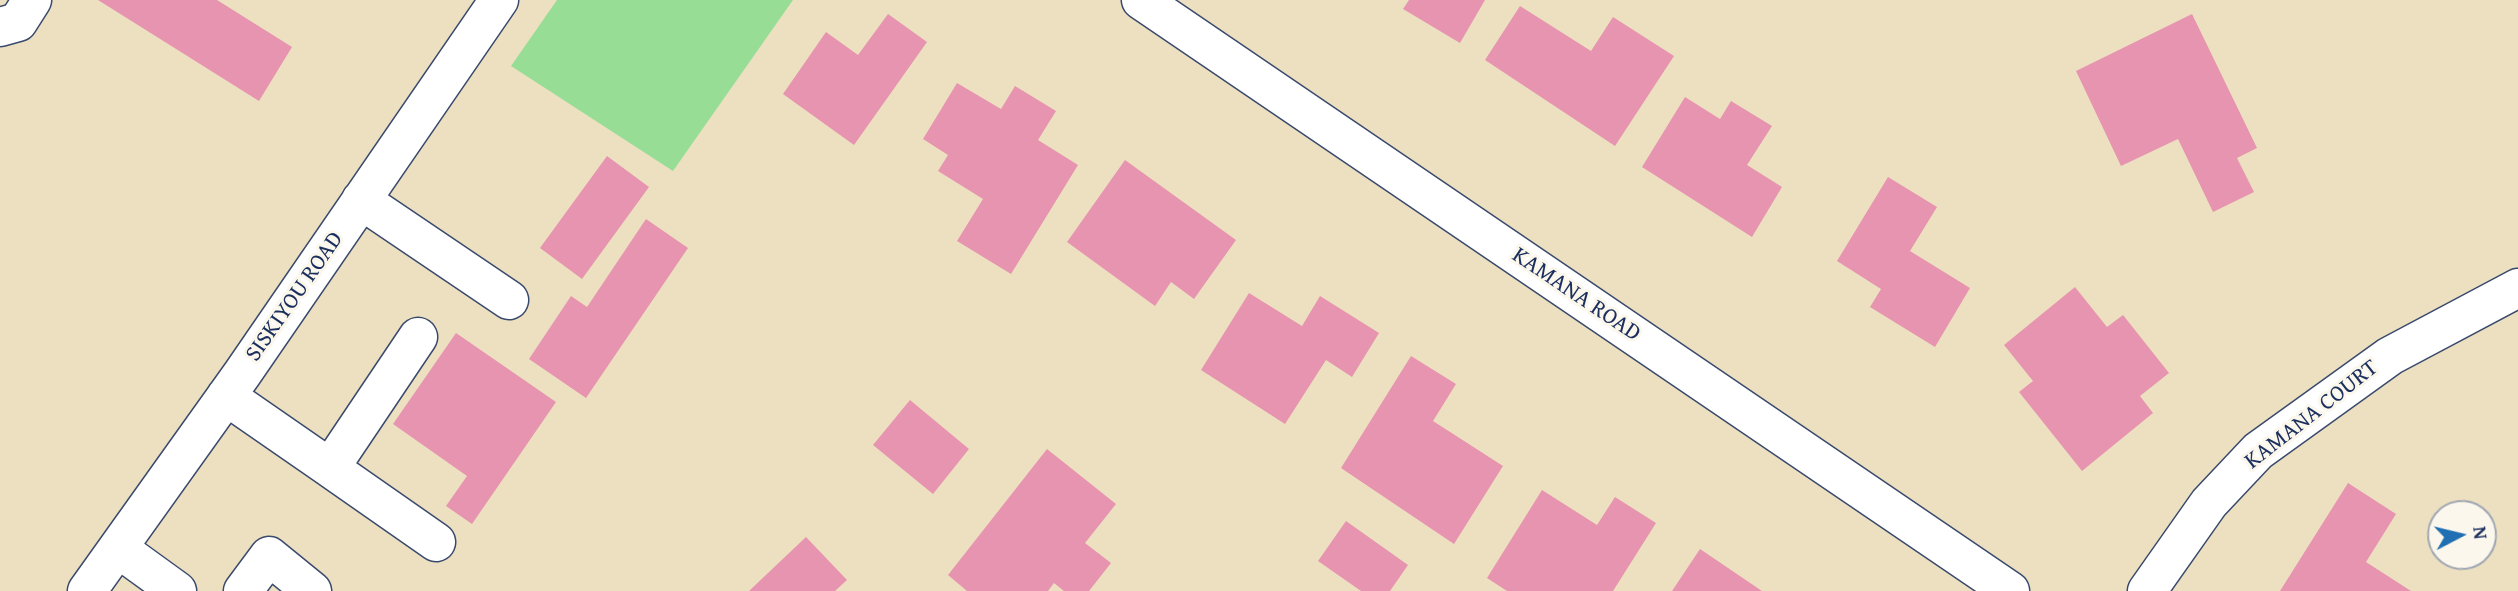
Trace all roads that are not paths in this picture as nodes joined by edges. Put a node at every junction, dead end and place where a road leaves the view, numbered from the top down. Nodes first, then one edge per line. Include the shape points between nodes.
1 (32, 0) edge
2 (499, 0) edge
3 (1141, 0) edge
4 (0, 27) edge
5 (361, 200) junction
6 (2518, 288) edge
7 (509, 300) dead end
8 (418, 337) dead end
9 (226, 396) junction
10 (330, 468) junction
11 (436, 542) dead end
12 (119, 549) junction
13 (87, 591) edge
14 (177, 591) edge
15 (243, 591) edge
16 (312, 591) edge
17 (2010, 591) edge
18 (2147, 591) edge

1 - 4 street via 18,22
2 - 5 street, SISKIYOU ROAD
3 - 17 street, KAMANA ROAD
5 - 7 street
5 - 9 street, SISKIYOU ROAD
6 - 18 street, KAMANA COURT via 2390,356 2258,451 2209,503
8 - 10 street
9 - 10 street
9 - 12 street, SISKIYOU ROAD
10 - 11 street
12 - 13 street, SISKIYOU ROAD
12 - 14 street
15 - 16 street via 269,556

